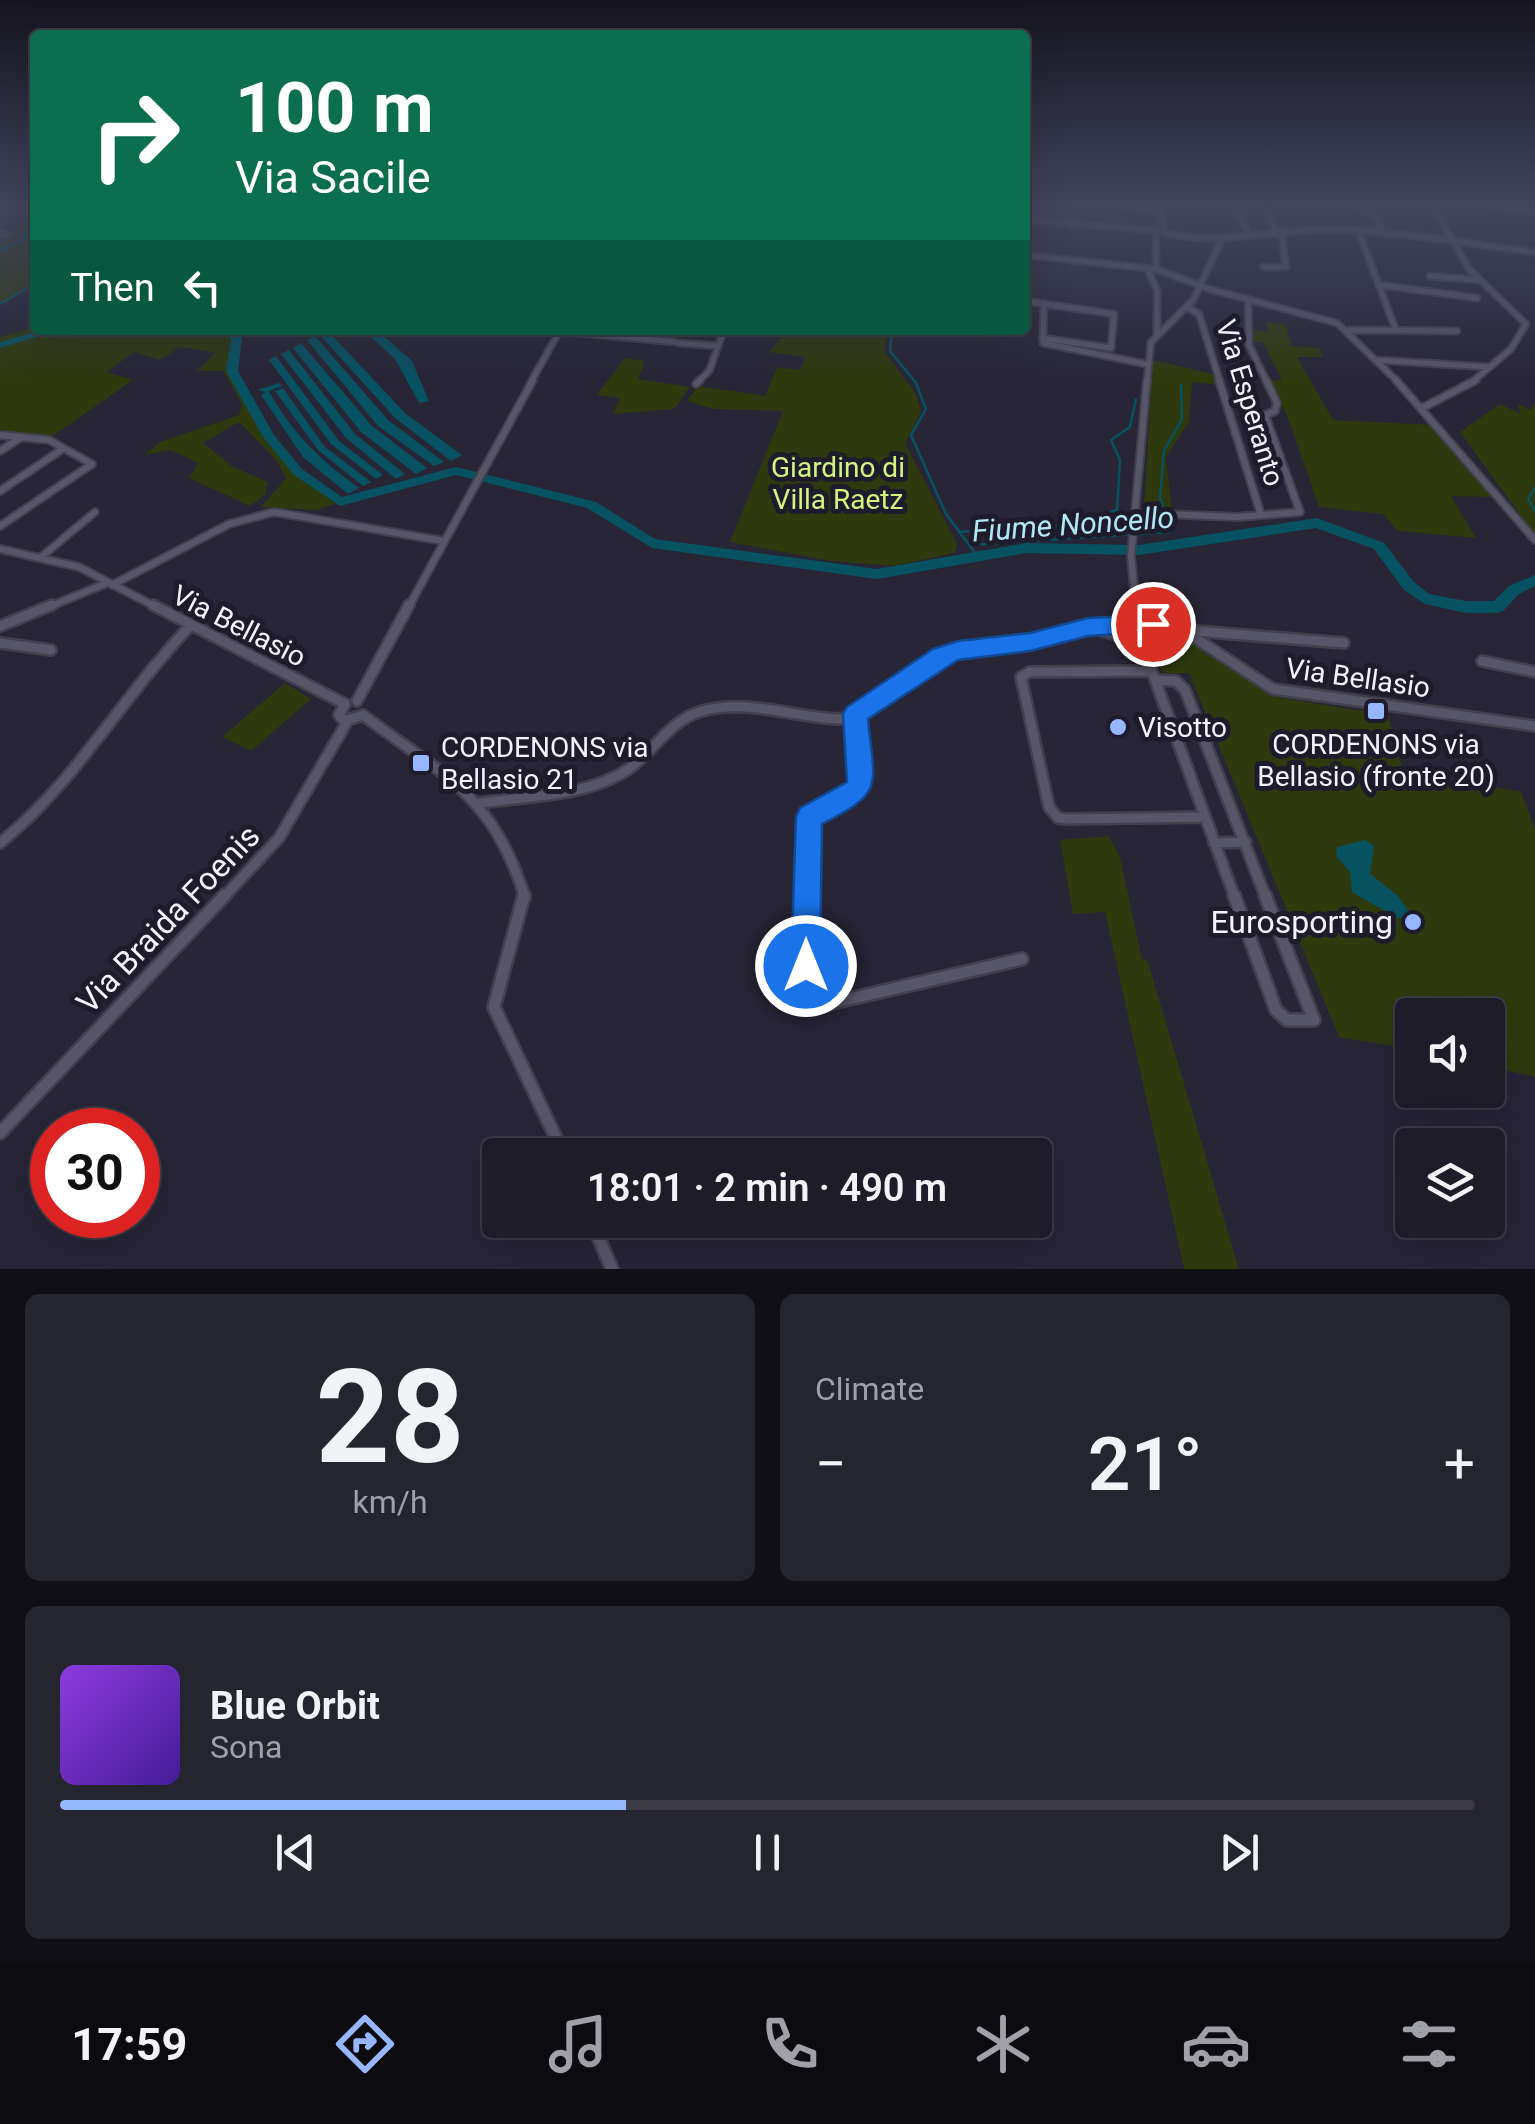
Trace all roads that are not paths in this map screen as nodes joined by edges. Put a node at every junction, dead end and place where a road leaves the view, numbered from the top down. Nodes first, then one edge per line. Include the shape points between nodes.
1 (1109, 265) edge
2 (1152, 265) edge
3 (1209, 265) edge
4 (1285, 265) edge
5 (1372, 265) edge
6 (1468, 265) edge
7 (1263, 267) dead end
8 (1152, 270) junction
9 (1430, 276) dead end
10 (1478, 280) junction
11 (1380, 284) junction
12 (1200, 286) junction
13 (1477, 298) dead end
14 (1248, 299) junction
15 (1030, 302) edge
16 (1044, 303) junction
17 (1184, 310) junction
18 (1535, 322) edge
19 (1526, 324) junction
20 (1394, 328) junction
21 (1349, 330) junction
22 (1457, 331) dead end
23 (557, 335) edge
24 (609, 335) edge
25 (722, 335) edge
26 (1158, 335) junction
27 (1042, 338) junction
28 (718, 346) junction
29 (1377, 360) junction
30 (1146, 364) junction
31 (1489, 367) junction
32 (696, 384) dead end
33 (1424, 407) junction
34 (0, 436) edge
35 (20, 438) junction
36 (61, 450) junction
37 (0, 451) edge
38 (0, 491) edge
39 (94, 512) dead end
40 (1137, 513) junction
41 (1260, 515) junction
42 (0, 526) edge
43 (1535, 540) edge
44 (444, 541) junction
45 (0, 549) edge
46 (40, 558) junction
47 (110, 584) junction
48 (13, 621) junction
49 (1137, 622) junction
50 (0, 626) edge
51 (189, 627) junction
52 (1088, 627) junction
53 (1179, 630) junction
54 (0, 634) edge
55 (1189, 634) junction
56 (1129, 640) junction
57 (0, 642) edge
58 (1344, 643) dead end
59 (1148, 645) junction
60 (50, 650) dead end
61 (1482, 661) dead end
62 (1535, 672) edge
63 (1154, 676) junction
64 (357, 701) junction
65 (346, 704) junction
66 (362, 714) junction
67 (856, 714) junction
68 (347, 722) junction
69 (1535, 726) edge
70 (480, 803) junction
71 (1205, 818) junction
72 (1214, 842) junction
73 (1246, 842) junction
74 (0, 843) edge
75 (1022, 959) dead end
76 (0, 1132) edge
77 (556, 1138) edge
78 (599, 1238) edge
79 (612, 1269) edge

1 - 8 street
2 - 8 street
3 - 12 street
4 - 7 street
5 - 11 street
6 - 10 street
8 - 12 street
8 - 26 street
9 - 10 street
10 - 19 street
11 - 13 street
11 - 20 street
12 - 14 street
12 - 17 street
14 - 21 street via 1325,317
14 - 41 street via 1249,344 1276,403 1266,416 1300,512
15 - 16 street
16 - 27 street
16 - 27 street via 1112,312 1112,347
17 - 26 street
17 - 41 street, Via Esperanto via 1199,314
18 - 19 street
19 - 31 street via 1523,336
20 - 21 street
20 - 22 street
21 - 29 street
23 - 44 street
24 - 28 street
25 - 28 street
26 - 30 street
27 - 30 street via 1052,346
28 - 32 street
29 - 31 street
29 - 33 street
30 - 40 street
31 - 33 street
33 - 43 street
34 - 35 street
35 - 36 street via 48,440
35 - 37 street
36 - 38 street
36 - 42 street via 92,464
39 - 46 street
40 - 41 street, Via Esperanto
40 - 49 street
44 - 47 street, Via Bellasio via 289,512 261,514
44 - 64 street
45 - 46 street, Via Bellasio
46 - 47 street, Via Bellasio via 79,567
47 - 48 street
47 - 51 street, Via Bellasio
48 - 50 street
48 - 54 street
49 - 52 street, Via Bellasio
49 - 53 street, Via Bellasio
49 - 56 street
49 - 59 street
51 - 65 street, Via Bellasio
51 - 74 street via 143,676 66,785
52 - 56 street
52 - 67 street, Via Bellasio via 942,656
53 - 55 street, Via Bellasio
53 - 58 street, Via Bellasio
55 - 59 street via 1160,636
55 - 69 street, Via Bellasio via 1274,689
56 - 59 street
57 - 60 street
59 - 63 street
61 - 62 street
63 - 71 street
63 - 71 street via 1020,676 1050,808 1066,819
63 - 73 street via 1185,690
64 - 65 street
64 - 66 street via 364,704
65 - 68 street via 339,715
66 - 68 street
66 - 70 street
67 - 70 street, Via Bellasio via 818,720 702,710 664,732 621,773 572,789
67 - 75 street via 860,785 815,812 807,826 810,1008
68 - 76 street, Via Braida Foenis via 280,838
70 - 77 street via 512,852 526,901 494,1007
71 - 72 street
72 - 73 street
72 - 73 street via 1276,1010 1288,1020 1314,1020
78 - 79 street

